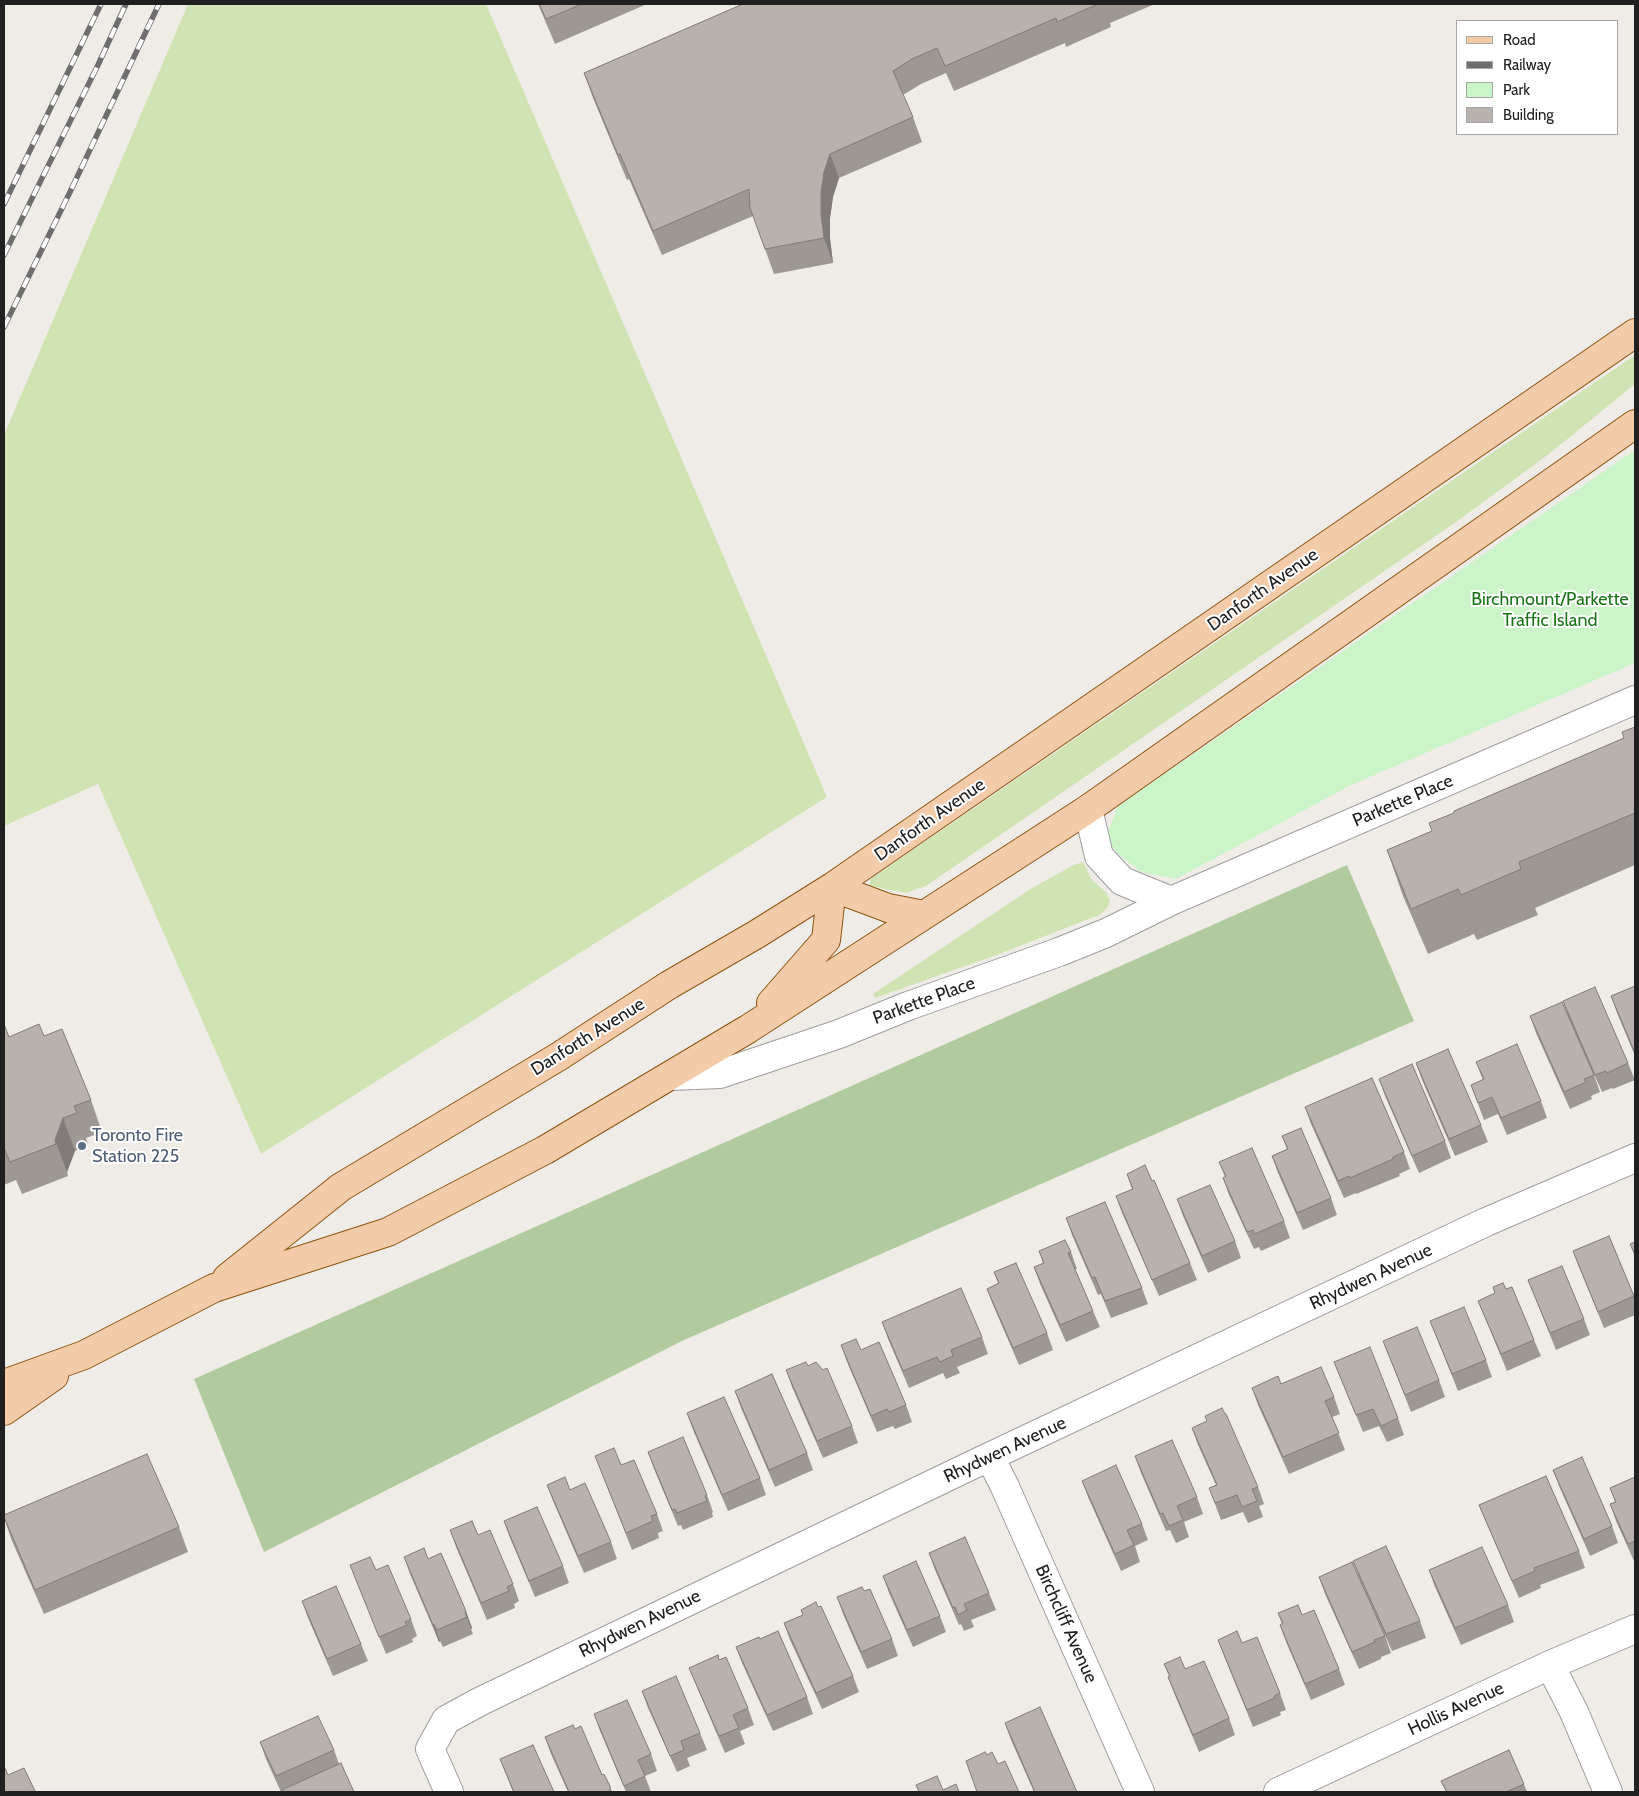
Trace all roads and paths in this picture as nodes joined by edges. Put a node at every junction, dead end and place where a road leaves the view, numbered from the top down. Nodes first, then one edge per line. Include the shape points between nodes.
1 (1635, 333) edge
2 (1635, 424) edge
3 (1635, 700) edge
4 (1088, 810) junction
5 (832, 887) junction
6 (1171, 901) junction
7 (924, 915) junction
8 (748, 1029) junction
9 (671, 1076) junction
10 (1635, 1158) edge
11 (214, 1288) junction
12 (84, 1355) junction
13 (4, 1384) edge
14 (4, 1412) edge
15 (990, 1457) junction
16 (1635, 1629) edge
17 (1550, 1665) junction
18 (448, 1789) edge
19 (1140, 1792) edge
20 (1278, 1792) edge
21 (1608, 1792) edge

1 - 5 main road, Danforth Avenue
2 - 4 main road, Danforth Avenue
3 - 6 street, Parkette Place
4 - 6 street via 1099,856 1122,881
4 - 7 main road, Danforth Avenue
5 - 7 main road via 888,908
5 - 8 main road via 826,940
5 - 11 main road, Danforth Avenue via 341,1187
6 - 9 street, Parkette Place via 1060,952 778,1055 720,1074
7 - 8 main road, Danforth Avenue
8 - 9 main road, Danforth Avenue
9 - 11 main road, Danforth Avenue via 545,1150 388,1232
10 - 15 street, Rhydwen Avenue via 1486,1222
11 - 12 main road, Danforth Avenue
12 - 13 main road, Danforth Avenue
12 - 14 main road, Danforth Avenue
15 - 18 street, Rhydwen Avenue via 628,1629 446,1720 430,1749
15 - 19 street, Birchcliff Avenue
16 - 17 street, Hollis Avenue
17 - 20 street, Hollis Avenue
17 - 21 street

